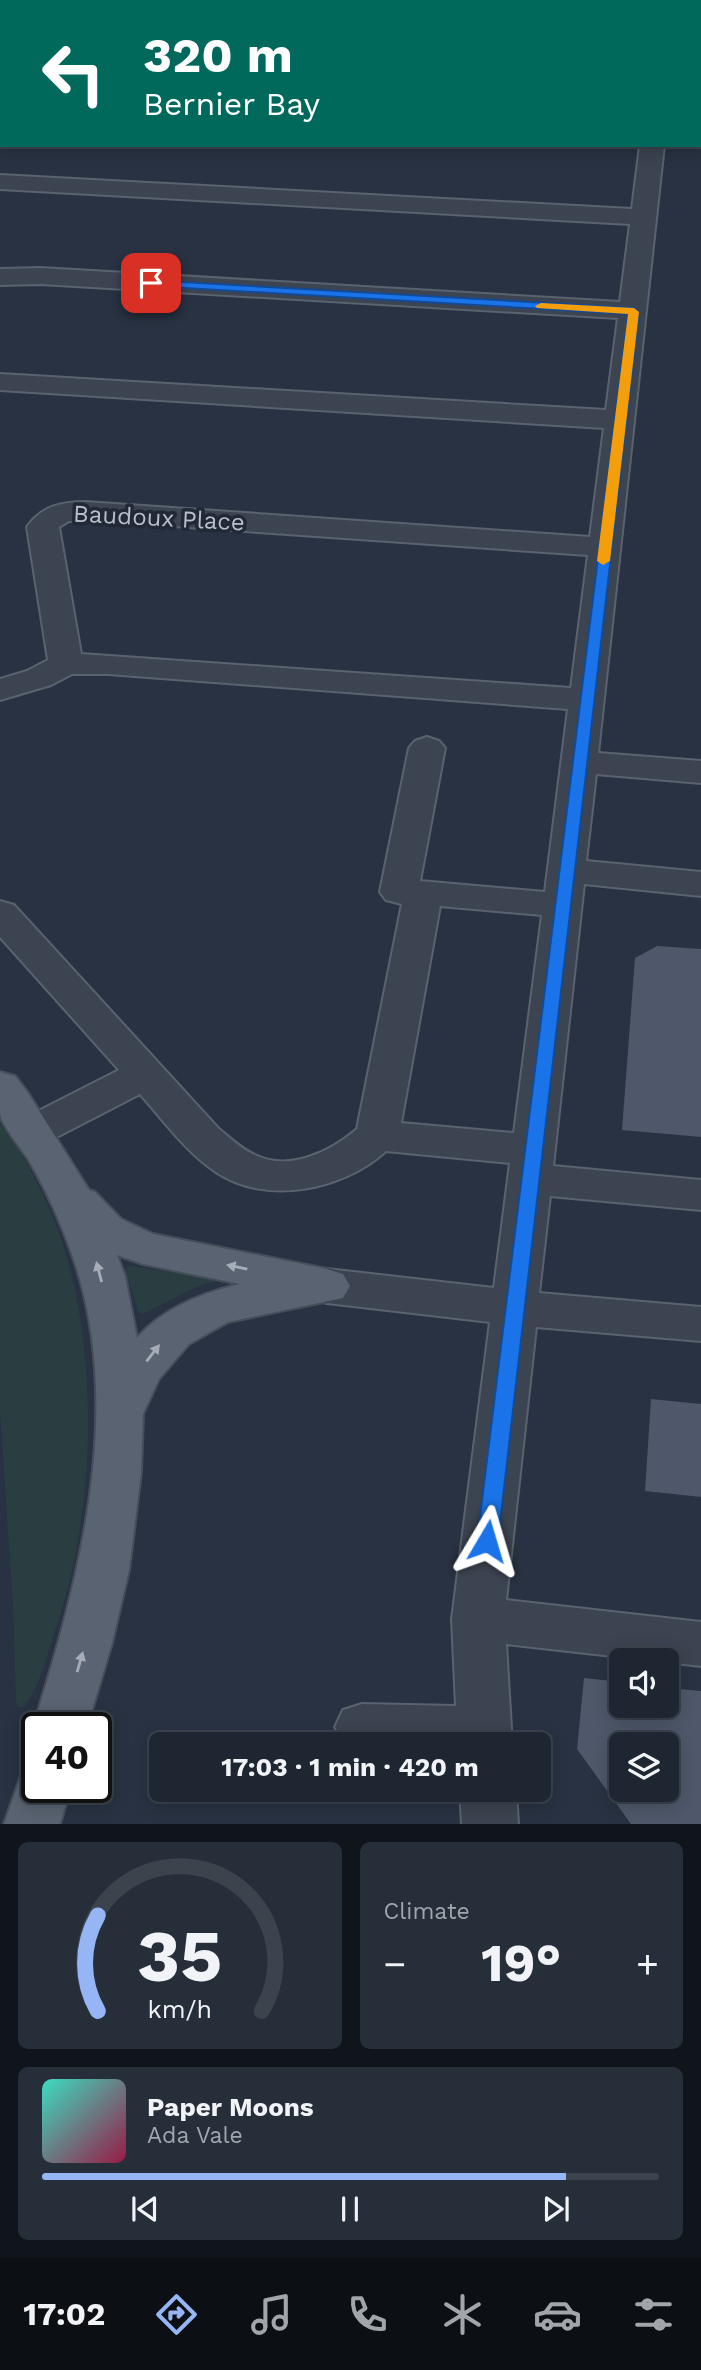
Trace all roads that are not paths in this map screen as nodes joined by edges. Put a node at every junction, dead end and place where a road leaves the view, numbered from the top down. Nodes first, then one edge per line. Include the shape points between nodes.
1 (652, 147) edge
2 (0, 182) edge
3 (644, 217) junction
4 (0, 276) edge
5 (634, 312) junction
6 (0, 382) edge
7 (621, 420) junction
8 (605, 547) junction
9 (66, 664) junction
10 (0, 690) edge
11 (588, 700) junction
12 (427, 748) dead end
13 (580, 762) junction
14 (701, 772) edge
15 (701, 884) edge
16 (565, 888) junction
17 (423, 893) junction
18 (0, 913) edge
19 (144, 1075) junction
20 (0, 1086) edge
21 (34, 1131) junction
22 (377, 1135) junction
23 (531, 1165) junction
24 (68, 1192) junction
25 (701, 1195) edge
26 (327, 1286) junction
27 (516, 1308) junction
28 (701, 1324) edge
29 (120, 1412) junction
30 (478, 1619) junction
31 (701, 1644) edge
32 (64, 1712) edge
33 (362, 1727) dead end
34 (417, 1732) edge
35 (484, 1732) edge
36 (489, 1802) edge
37 (38, 1803) edge
38 (32, 1824) edge
39 (490, 1824) edge

1 - 3 street
2 - 3 street
3 - 5 street
4 - 5 street
5 - 7 street
6 - 7 street
7 - 8 street
8 - 9 street, Baudoux Place via 63,513 43,527
8 - 11 street
9 - 10 street
9 - 11 street
11 - 13 street
12 - 17 street via 399,892
13 - 14 street
13 - 16 street
15 - 16 street
16 - 17 street
16 - 23 street
17 - 22 street
18 - 19 street
19 - 21 street
19 - 22 street via 204,1139 241,1167 306,1174 360,1153
20 - 21 main road
21 - 24 main road
22 - 23 street
23 - 25 street
23 - 27 street
26 -> 24 main road via 143,1248 105,1230
29 -> 24 main road via 111,1326 99,1271
26 - 27 street
29 -> 26 main road via 141,1368 181,1323 217,1307
27 - 28 street
27 - 30 street
32 -> 29 main road via 94,1613 112,1520
30 - 31 street
30 - 35 street
33 - 34 street
36 - 39 street
37 - 38 main road

